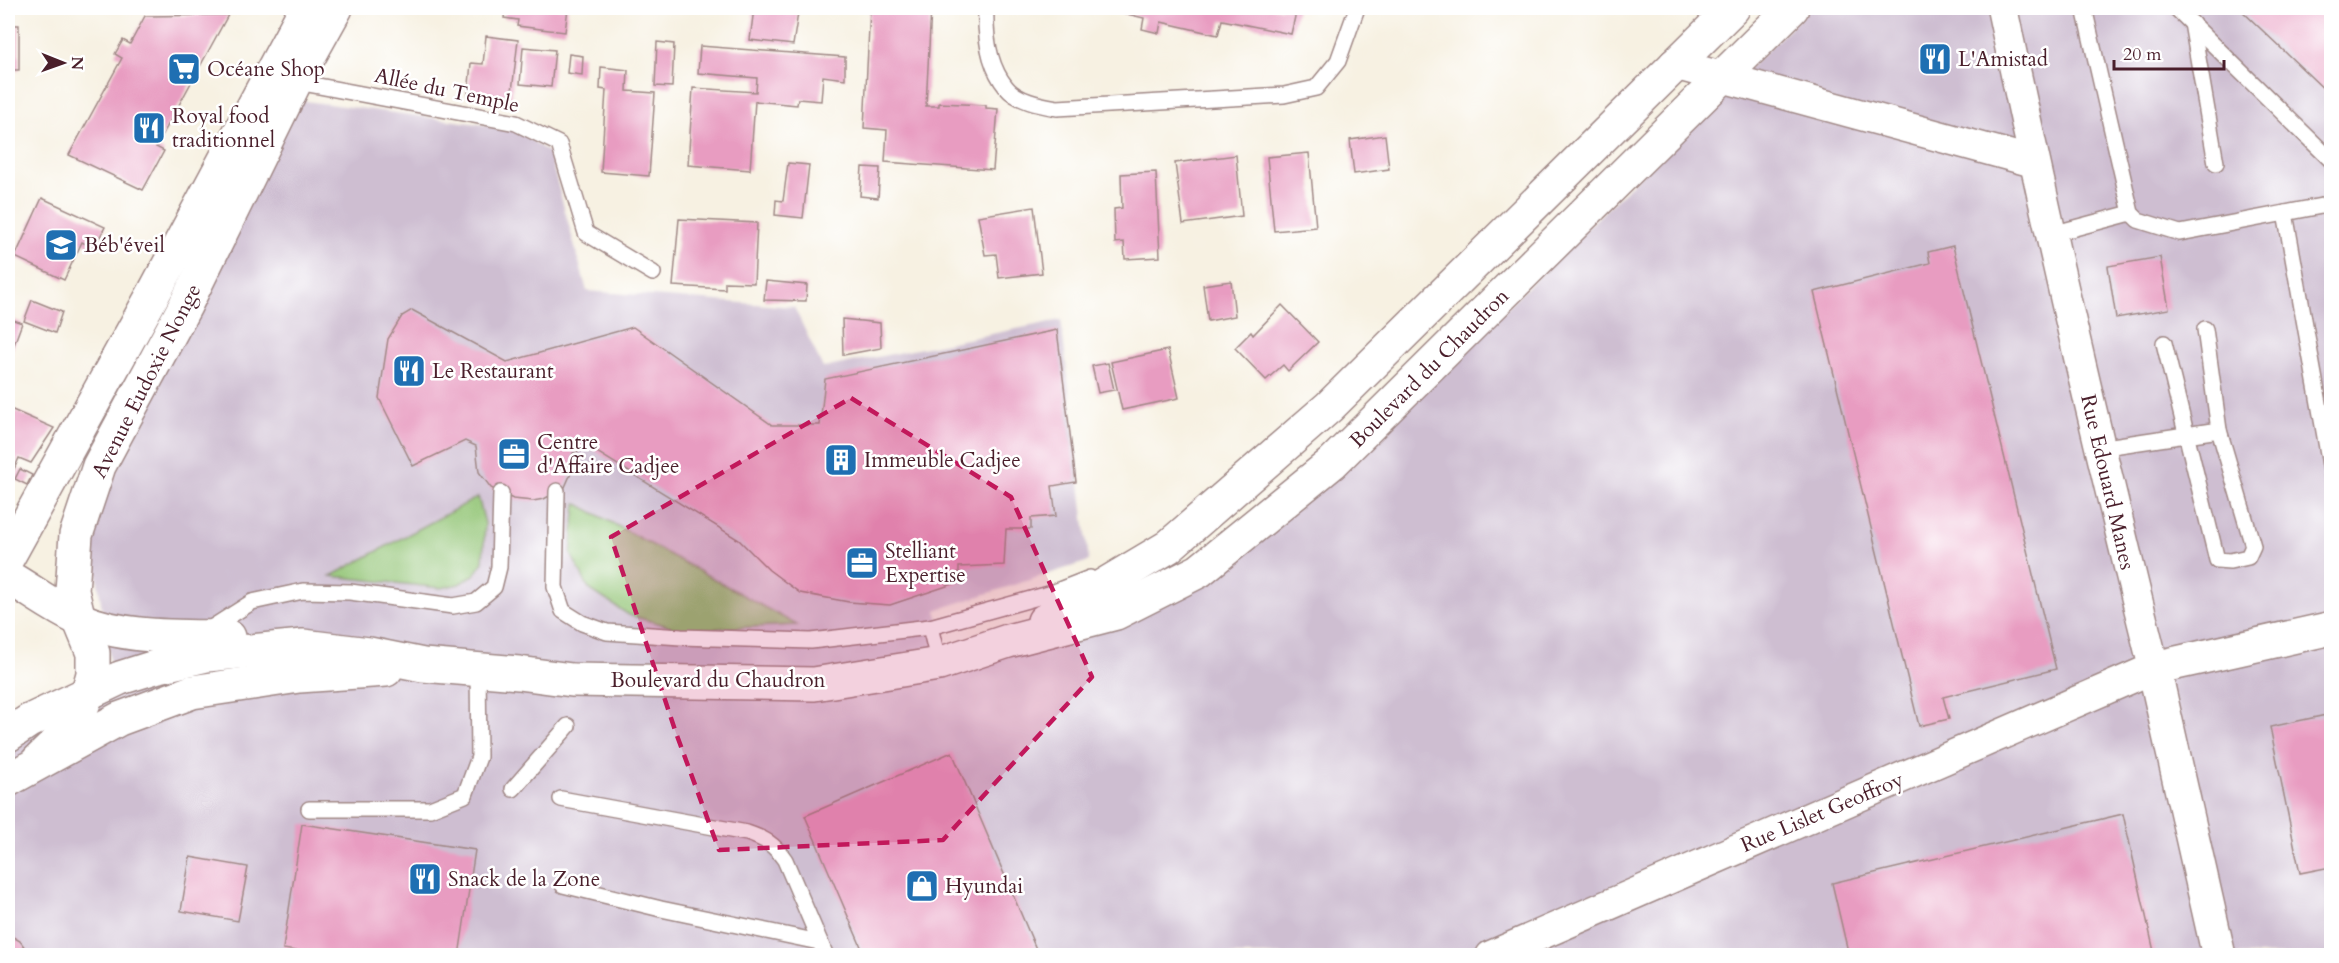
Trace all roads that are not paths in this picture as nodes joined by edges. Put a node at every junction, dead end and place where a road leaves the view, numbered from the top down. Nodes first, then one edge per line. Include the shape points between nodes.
1 (306, 8) edge
2 (336, 8) edge
3 (986, 8) edge
4 (1357, 8) edge
5 (1733, 8) edge
6 (1792, 8) edge
7 (2002, 8) edge
8 (2084, 8) edge
9 (2176, 8) edge
10 (2192, 23) junction
11 (1674, 64) junction
12 (1724, 76) junction
13 (297, 78) junction
14 (2331, 161) edge
15 (2034, 162) junction
16 (2216, 163) dead end
17 (2331, 204) edge
18 (2131, 213) junction
19 (2285, 213) junction
20 (2052, 234) junction
21 (654, 273) dead end
22 (2205, 329) dead end
23 (2164, 343) dead end
24 (2219, 430) junction
25 (2186, 435) junction
26 (2099, 448) junction
27 (2331, 476) edge
28 (557, 491) dead end
29 (501, 493) dead end
30 (1168, 547) junction
31 (8, 557) edge
32 (8, 577) edge
33 (80, 620) junction
34 (930, 627) junction
35 (2331, 628) edge
36 (199, 636) junction
37 (1008, 641) junction
38 (303, 646) junction
39 (939, 664) junction
40 (423, 665) junction
41 (2154, 668) junction
42 (478, 669) junction
43 (87, 695) junction
44 (568, 726) dead end
45 (8, 735) edge
46 (38, 761) junction
47 (8, 780) edge
48 (513, 789) dead end
49 (561, 799) dead end
50 (309, 809) dead end
51 (563, 885) dead end
52 (822, 949) edge
53 (1491, 956) edge
54 (2219, 956) edge

1 - 31 main road, Avenue Eudoxie Nonge
2 - 13 main road, Avenue Eudoxie Nonge
3 - 4 lane via 991,58 1007,88 1031,103 1057,108 1284,95 1316,88 1338,62
5 - 11 main road, Boulevard du Chaudron
6 - 12 main road, Boulevard du Chaudron
7 - 15 street, Rue Edouard Manes
8 - 18 lane
9 - 10 lane
10 - 14 lane
10 - 16 lane
11 - 12 street
11 - 30 main road, Boulevard du Chaudron via 1329,407
12 - 15 street
12 - 37 main road, Boulevard du Chaudron via 1332,463 1199,570 1116,613
13 - 21 lane, Allée du Temple via 308,84 516,123 559,144 586,233
13 - 33 main road, Avenue Eudoxie Nonge via 185,306 99,466 75,535 72,591
15 - 20 street, Rue Edouard Manes
17 - 19 lane
18 - 19 lane via 2138,220 2180,233
18 - 20 lane
19 - 27 lane
20 - 26 street, Rue Edouard Manes
22 - 24 lane
23 - 25 lane
24 - 25 lane
24 - 25 lane via 2253,546 2248,557 2230,561 2217,560
25 - 26 lane
26 - 41 street, Rue Edouard Manes
28 - 34 lane via 555,587 563,611 607,632 811,641
29 - 36 lane via 499,567 494,587 476,602 453,606 350,592 303,591 252,603
30 - 34 lane via 1049,594
30 - 37 main road, Boulevard du Chaudron
32 - 33 main road
33 - 36 main road via 164,637
33 - 43 main road, Avenue Eudoxie Nonge via 93,653 93,675
34 - 39 lane
35 - 41 main road
36 - 38 main road via 254,638
37 - 39 main road, Boulevard du Chaudron
38 - 40 main road, Boulevard du Chaudron
38 - 43 main road, Boulevard du Chaudron via 207,655 120,678
39 - 42 main road, Boulevard du Chaudron via 814,684 572,680
40 - 42 main road, Boulevard du Chaudron
40 - 46 main road, Boulevard du Chaudron via 299,676 192,692 119,719
41 - 53 street, Rue Lislet Geoffroy
41 - 54 main road, Rue Edouard Manes
42 - 50 lane via 479,757 465,795 430,809
43 - 45 main road, Boulevard du Chaudron via 28,721
43 - 46 main road, Avenue Eudoxie Nonge via 74,726
44 - 48 lane
46 - 47 main road, Boulevard du Chaudron
49 - 52 lane via 766,839 785,860
51 - 52 lane

